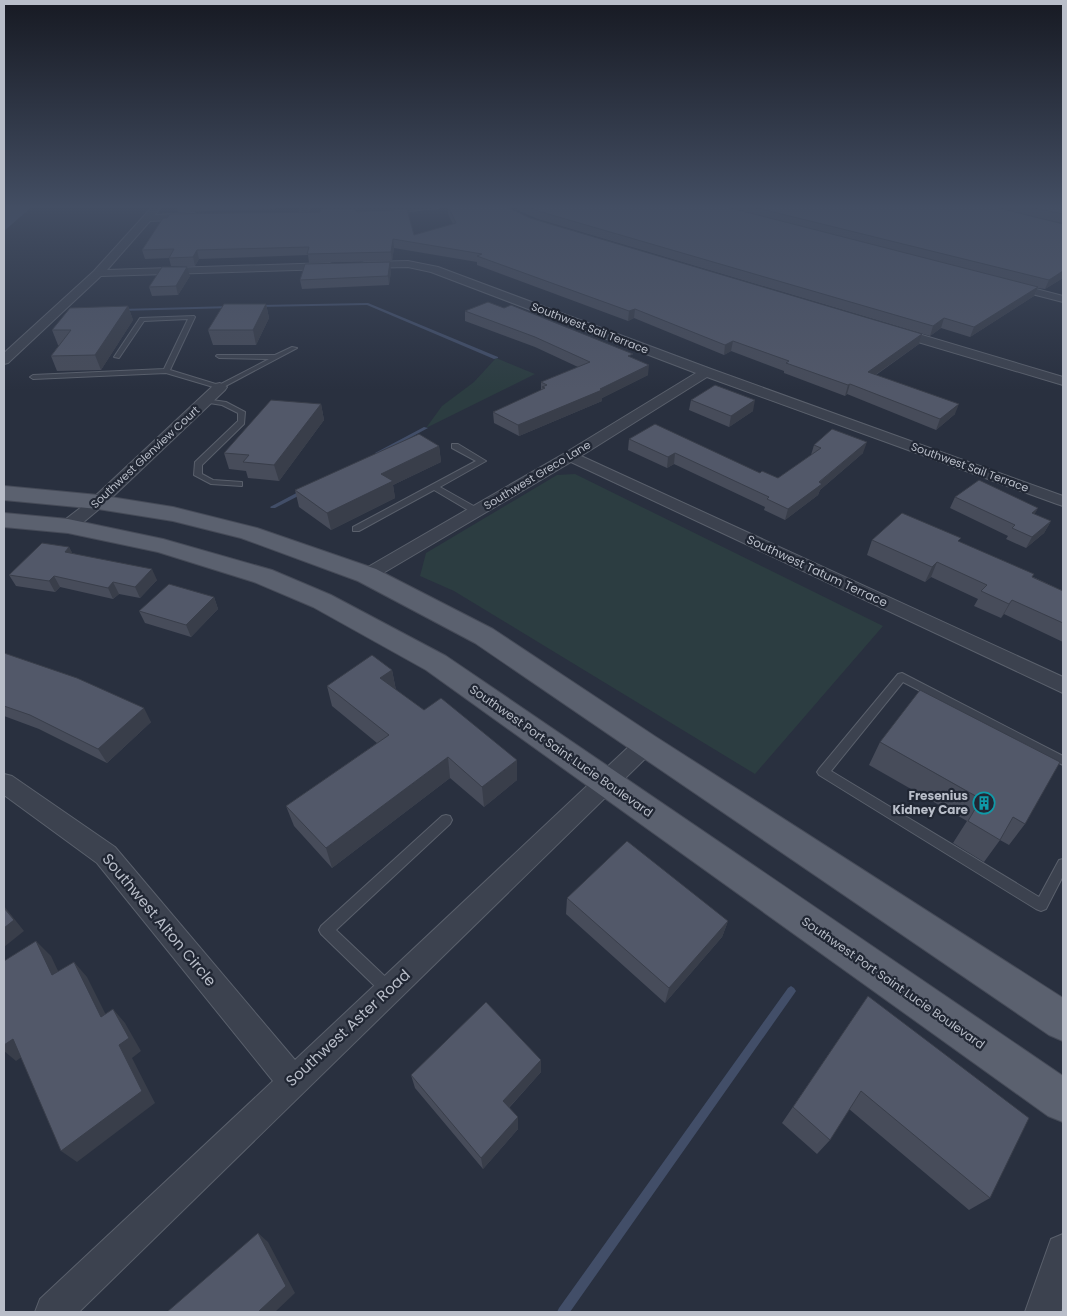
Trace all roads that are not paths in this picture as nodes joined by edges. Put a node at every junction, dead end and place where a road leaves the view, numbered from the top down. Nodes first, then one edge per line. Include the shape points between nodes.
1 (104, 266) edge
2 (306, 266) edge
3 (421, 266) edge
4 (98, 273) junction
5 (996, 282) edge
6 (1063, 299) edge
7 (884, 327) edge
8 (294, 348) dead end
9 (219, 356) dead end
10 (118, 358) dead end
11 (275, 358) junction
12 (4, 360) edge
13 (113, 365) dead end
14 (166, 372) junction
15 (706, 372) junction
16 (107, 374) junction
17 (33, 377) dead end
18 (1063, 381) edge
19 (220, 387) junction
20 (205, 401) junction
21 (455, 446) dead end
22 (570, 456) junction
23 (239, 484) dead end
24 (434, 487) junction
25 (4, 493) edge
26 (1063, 501) edge
27 (98, 502) junction
28 (476, 511) junction
29 (4, 520) edge
30 (68, 526) junction
31 (356, 529) dead end
32 (367, 575) junction
33 (1063, 686) edge
34 (645, 745) junction
35 (1063, 761) edge
36 (4, 783) edge
37 (606, 784) junction
38 (446, 820) dead end
39 (1063, 864) edge
40 (389, 990) junction
41 (1063, 1020) edge
42 (292, 1081) junction
43 (1063, 1101) edge
44 (1063, 1251) edge
45 (53, 1312) edge
46 (1043, 1312) edge

1 - 4 street
2 - 4 street, Southwest Sail Terrace
3 - 15 street, Southwest Sail Terrace
4 - 12 street
5 - 6 street
7 - 18 street
8 - 11 lane
9 - 11 lane
10 - 14 lane via 142,319 192,318
11 - 19 lane
13 - 16 lane
14 - 16 lane
14 - 19 lane
15 - 22 street, Southwest Greco Lane
15 - 26 street, Southwest Sail Terrace
16 - 17 lane
19 - 20 street, Southwest Glenview Court
20 - 23 lane via 224,403 242,412 241,422 198,464 198,475 211,482
20 - 27 street, Southwest Glenview Court
21 - 24 lane via 482,462
22 - 28 street, Southwest Greco Lane
22 - 33 street, Southwest Tatum Terrace
24 - 28 lane
24 - 31 lane
25 - 27 main road
27 - 30 street, Southwest Glenview Court
27 - 32 main road via 173,514 249,533
28 - 32 street, Southwest Greco Lane
29 - 30 main road, Southwest Port Saint Lucie Boulevard
30 - 37 main road, Southwest Port Saint Lucie Boulevard via 163,546 263,576 322,601 436,663
32 - 34 main road via 484,636
34 - 37 street, Southwest Aster Road
34 - 41 main road
35 - 39 lane via 902,677 823,772 1041,905
36 - 42 street, Southwest Alton Circle via 106,855
37 - 40 street, Southwest Aster Road
37 - 43 main road, Southwest Port Saint Lucie Boulevard
38 - 40 lane via 326,930
40 - 42 street, Southwest Aster Road
42 - 45 street, Southwest Aster Road
44 - 46 street

